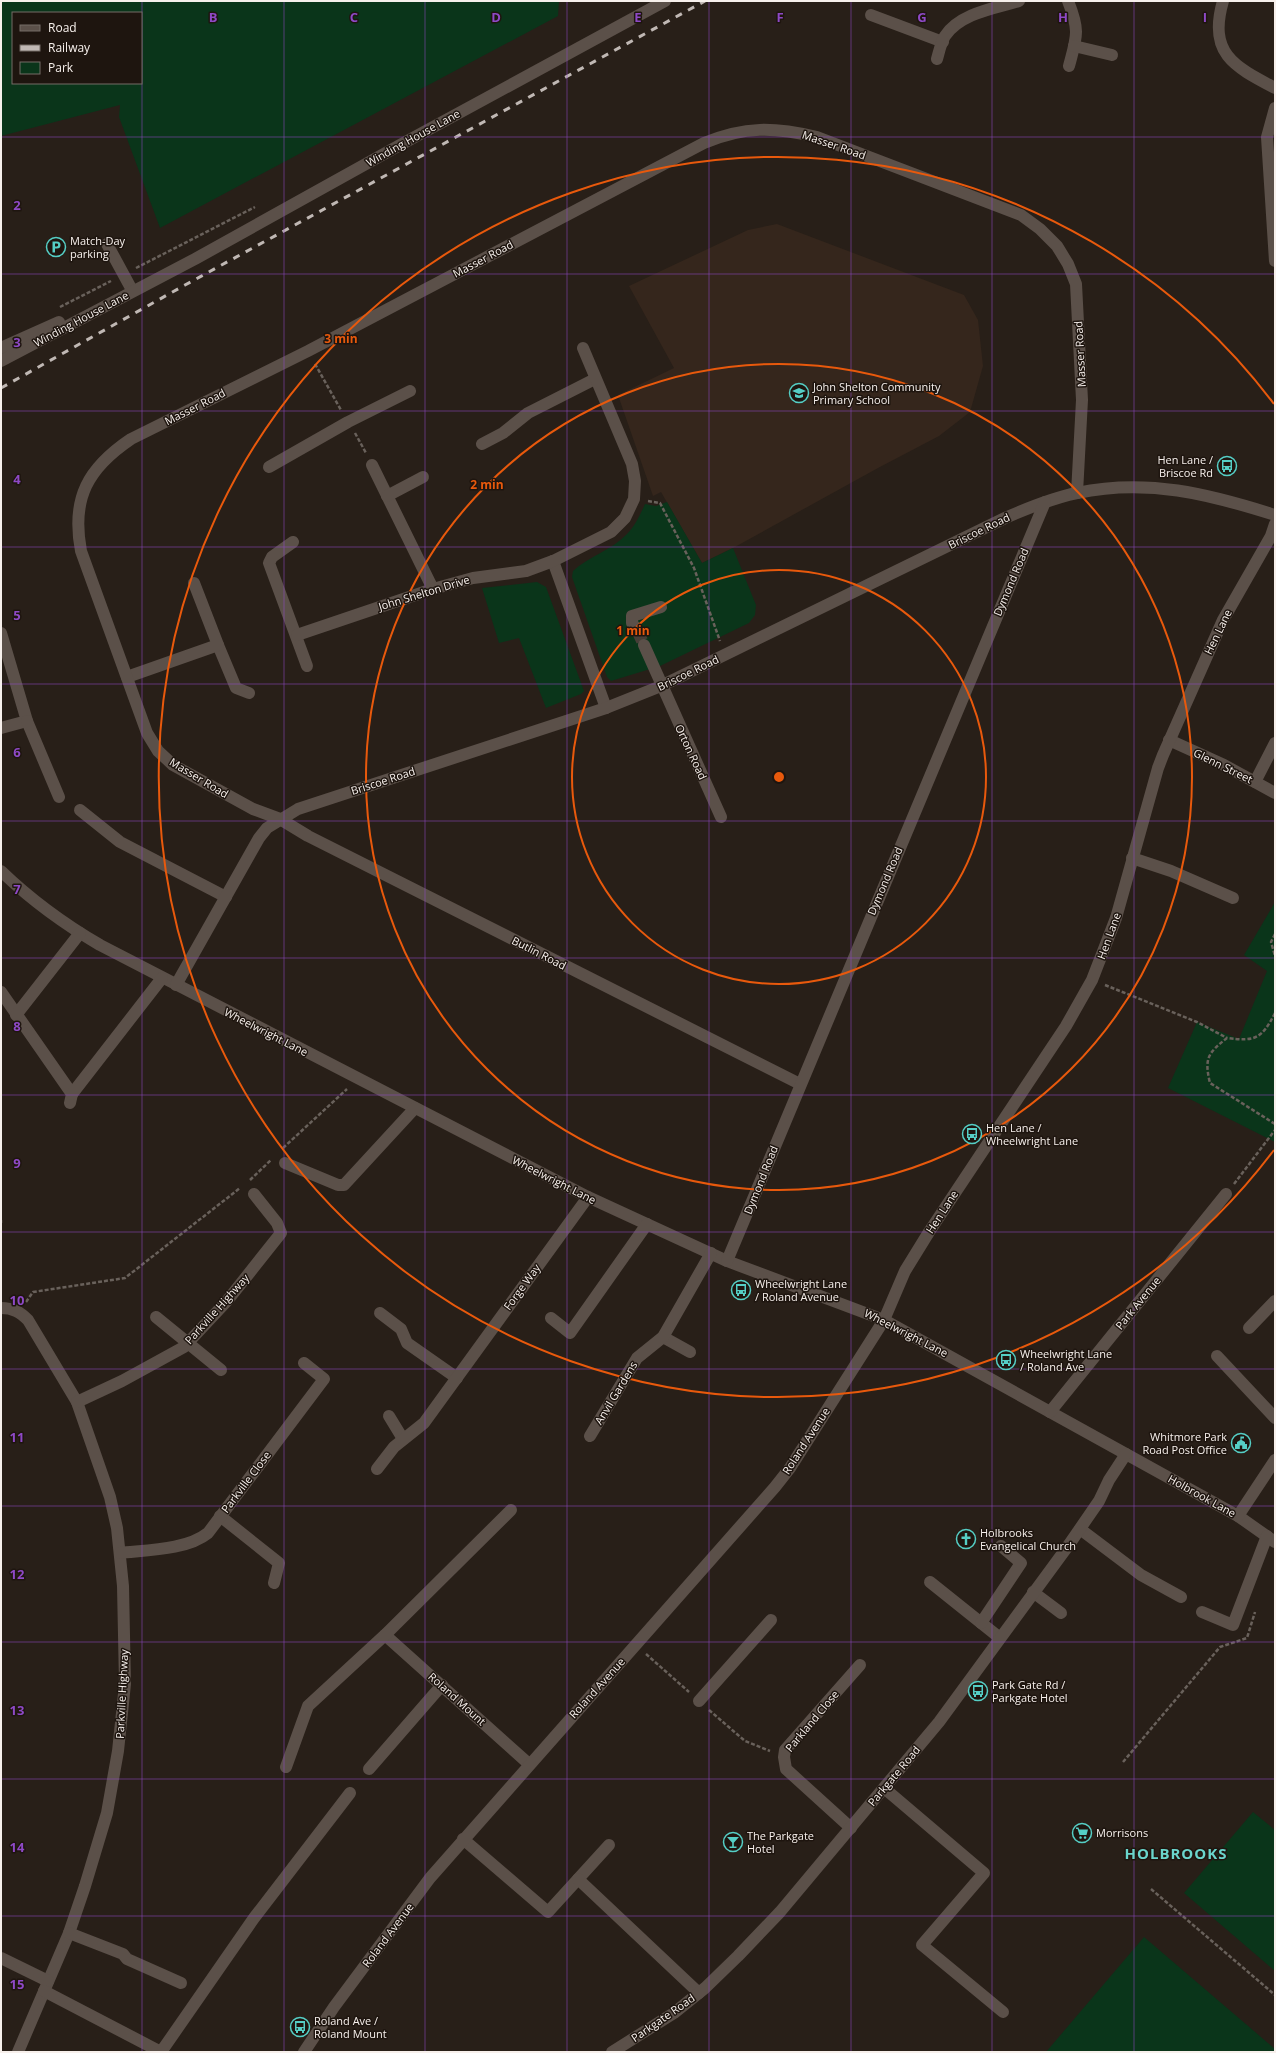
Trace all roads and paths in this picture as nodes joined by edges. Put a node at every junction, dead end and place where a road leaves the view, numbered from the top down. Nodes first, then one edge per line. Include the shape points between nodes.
1 (665, 1) edge
2 (1019, 1) edge
3 (1068, 1) edge
4 (1223, 1) edge
5 (871, 16) dead end
6 (943, 42) junction
7 (1074, 46) junction
8 (1112, 55) dead end
9 (937, 59) dead end
10 (1068, 66) dead end
11 (1275, 88) edge
12 (1275, 108) edge
13 (258, 206) dead end
14 (107, 244) dead end
15 (1274, 248) edge
16 (1275, 261) edge
17 (124, 275) junction
18 (161, 278) junction
19 (132, 290) junction
20 (54, 309) dead end
21 (1, 348) edge
22 (583, 348) dead end
23 (1, 361) edge
24 (595, 379) junction
25 (410, 391) dead end
26 (482, 444) dead end
27 (372, 465) dead end
28 (269, 467) dead end
29 (423, 477) dead end
30 (1077, 493) junction
31 (387, 496) junction
32 (634, 499) junction
33 (1045, 502) junction
34 (1275, 515) edge
35 (1275, 524) edge
36 (293, 542) dead end
37 (553, 561) junction
38 (194, 583) dead end
39 (433, 588) junction
40 (661, 607) dead end
41 (637, 630) tunnel mouth
42 (1, 633) edge
43 (297, 635) junction
44 (218, 645) junction
45 (644, 645) tunnel mouth
46 (725, 655) junction
47 (307, 666) dead end
48 (127, 677) junction
49 (661, 686) junction
50 (249, 693) dead end
51 (606, 708) junction
52 (27, 721) junction
53 (1, 728) edge
54 (1169, 740) junction
55 (1275, 742) edge
56 (1255, 782) junction
57 (1275, 793) edge
58 (58, 797) dead end
59 (80, 810) dead end
60 (721, 817) dead end
61 (280, 819) junction
62 (1132, 858) junction
63 (1, 871) edge
64 (226, 897) junction
65 (1234, 898) dead end
66 (80, 933) junction
67 (1275, 934) edge
68 (1275, 956) edge
69 (162, 978) junction
70 (1092, 980) junction
71 (176, 985) junction
72 (1, 992) edge
73 (1275, 1013) edge
74 (16, 1015) junction
75 (1227, 1038) junction
76 (357, 1079) junction
77 (800, 1084) junction
78 (415, 1108) junction
79 (1275, 1124) edge
80 (1275, 1130) edge
81 (282, 1150) dead end
82 (281, 1159) joint
83 (248, 1181) dead end
84 (243, 1186) dead end
85 (254, 1194) dead end
86 (1226, 1194) joint
87 (588, 1197) junction
88 (647, 1224) junction
89 (711, 1253) junction
90 (727, 1261) junction
91 (1275, 1301) edge
92 (1, 1308) edge
93 (20, 1312) junction
94 (380, 1313) dead end
95 (156, 1317) dead end
96 (551, 1318) dead end
97 (884, 1320) junction
98 (1249, 1328) dead end
99 (663, 1337) junction
100 (188, 1342) junction
101 (690, 1352) dead end
102 (1216, 1356) dead end
103 (304, 1363) dead end
104 (222, 1370) dead end
105 (457, 1378) junction
106 (77, 1402) junction
107 (1050, 1412) junction
108 (389, 1416) dead end
109 (1275, 1418) edge
110 (590, 1436) dead end
111 (403, 1439) junction
112 (1126, 1454) junction
113 (1275, 1460) edge
114 (377, 1469) dead end
115 (511, 1510) dead end
116 (220, 1516) junction
117 (1238, 1516) junction
118 (1080, 1529) junction
119 (1271, 1539) edge
120 (1001, 1546) dead end
121 (120, 1553) junction
122 (930, 1582) dead end
123 (274, 1583) dead end
124 (1033, 1592) junction
125 (1180, 1597) dead end
126 (1256, 1611) dead end
127 (1202, 1612) dead end
128 (1061, 1614) dead end
129 (771, 1620) dead end
130 (981, 1623) junction
131 (385, 1635) junction
132 (1000, 1638) junction
133 (860, 1666) dead end
134 (442, 1686) junction
135 (699, 1701) dead end
136 (1123, 1762) dead end
137 (529, 1764) junction
138 (286, 1767) dead end
139 (369, 1769) dead end
140 (884, 1788) junction
141 (350, 1792) dead end
142 (850, 1828) junction
143 (463, 1839) junction
144 (609, 1844) dead end
145 (578, 1879) junction
146 (1151, 1889) dead end
147 (68, 1932) junction
148 (1, 1958) edge
149 (181, 1984) dead end
150 (46, 1986) junction
151 (699, 1993) junction
152 (1275, 1995) edge
153 (1003, 2012) dead end
154 (154, 2050) edge
155 (18, 2052) edge
156 (304, 2052) edge
157 (612, 2052) edge

1 - 18 street, Winding House Lane
2 - 6 street via 968,17 945,36
3 - 7 street via 1078,34
4 - 11 street via 1218,20 1218,37 1226,54 1243,71
5 - 6 street
6 - 9 street
7 - 8 street
7 - 10 street
12 - 15 street via 1267,137
13 - 17 path
14 - 17 street
15 - 16 street
17 - 19 street
17 - 20 path
18 - 19 street, Winding House Lane
18 - 23 street, Winding House Lane
19 - 21 street, Winding House Lane
22 - 24 street, John Shelton Drive
24 - 26 street via 528,413 503,433
24 - 32 street, John Shelton Drive via 632,464 635,481
25 - 28 street via 348,422
27 - 31 street
29 - 31 street
30 - 33 street, Briscoe Road
30 - 34 street, Briscoe Road via 1108,488 1143,487 1177,490 1219,498
30 - 48 street, Masser Road via 1082,400 1076,284 1057,246 1021,215 824,140 791,131 746,130 704,143 308,351 131,439 112,452 96,468 84,489 77,532 81,551
31 - 39 street
32 - 37 street, John Shelton Drive via 625,518 611,532
32 - 46 path via 660,503 694,568
33 - 46 street, Briscoe Road via 1005,518
33 - 77 street, Dymond Road
35 - 54 street, Hen Lane via 1271,536 1223,620
36 - 43 street via 272,557 268,563
37 - 39 street, John Shelton Drive via 526,571 473,578
37 - 51 street
38 - 44 street
39 - 43 street, John Shelton Drive
40 - 41 street via 632,616 632,623
42 - 52 street
43 - 47 street
44 - 48 street
44 - 50 street via 236,688
45 - 49 street, Orton Road
46 - 49 street, Briscoe Road
48 - 61 street, Masser Road via 147,733 158,751 173,765 253,810
49 - 51 street, Briscoe Road
49 - 60 street, Orton Road
51 - 61 street, Briscoe Road via 298,809
52 - 53 street
52 - 58 street
54 - 56 street, Glenn Street
54 - 62 street, Hen Lane via 1158,768
55 - 56 street
56 - 57 street, Glenn Street
59 - 64 street via 120,842
61 - 64 street, Briscoe Road via 267,828 259,838
61 - 77 street, Butlin Road via 308,836
62 - 65 street via 1171,870
62 - 70 street, Hen Lane via 1116,918
63 - 66 street, Wheelwright Lane via 17,887
64 - 71 street, Briscoe Road
66 - 69 street, Wheelwright Lane
66 - 74 street
67 - 68 path via 1271,942
69 - 71 street, Wheelwright Lane
69 - 74 street via 71,1098
70 - 75 path via 1197,1022
70 - 97 street, Hen Lane via 1066,1026 905,1271
71 - 76 street, Wheelwright Lane
72 - 74 street
73 - 75 path via 1265,1032 1251,1039
75 - 79 path via 1211,1051 1206,1067 1210,1083
76 - 78 street, Wheelwright Lane
76 - 81 path
77 - 90 street, Dymond Road
78 - 82 street via 344,1185 338,1185
78 - 87 street, Wheelwright Lane
80 - 86 path
82 - 83 path
84 - 93 path via 125,1278 33,1292
85 - 100 street, Parkville Highway via 277,1223 280,1233 227,1301
86 - 107 street, Park Avenue
87 - 88 street, Wheelwright Lane
87 - 105 street, Forge Way
88 - 89 street, Wheelwright Lane
88 - 96 street via 570,1333
89 - 90 street, Wheelwright Lane
89 - 99 street, Anvil Gardens
90 - 97 street, Wheelwright Lane
91 - 98 street
92 - 93 street
93 - 106 street, Parkville Highway via 35,1330
94 - 105 street via 401,1329 407,1342
95 - 100 street
97 - 107 street, Wheelwright Lane
97 - 137 street, Roland Avenue via 790,1468 775,1487
99 - 101 street
99 - 110 street, Anvil Gardens via 636,1358
100 - 104 street
100 - 106 street, Parkville Highway via 184,1347 122,1381
102 - 109 street
103 - 116 street, Parkville Close via 324,1379
105 - 111 street, Forge Way via 424,1423
106 - 121 street, Parkville Highway via 110,1497
107 - 112 street, Wheelwright Lane
108 - 111 street
111 - 114 street, Forge Way
112 - 117 street, Holbrook Lane
112 - 118 street, Parkgate Road
113 - 117 street
115 - 131 street
116 - 121 street, Parkville Close via 200,1540
116 - 123 street via 279,1563
117 - 119 street, Holbrook Lane
118 - 124 street, Parkgate Road
118 - 125 street via 1130,1567
119 - 127 street via 1233,1625
120 - 130 street via 1021,1562
121 - 147 street, Parkville Highway via 125,1622 125,1684 118,1751 107,1813
122 - 130 street
124 - 128 street
124 - 132 street, Parkgate Road
126 - 136 path via 1247,1638 1220,1647
129 - 135 street
130 - 132 street
131 - 134 street, Roland Mount
131 - 138 street via 308,1706
132 - 140 street, Parkgate Road via 939,1722
133 - 142 street, Parkland Close via 785,1750 784,1757 786,1769
134 - 137 street, Roland Mount
134 - 139 street
137 - 143 street, Roland Avenue
140 - 142 street, Parkgate Road
140 - 153 street via 984,1873 922,1944
141 - 154 street via 213,1974 171,2040 161,2052
142 - 151 street, Parkgate Road via 780,1912
143 - 145 street via 548,1912
143 - 156 street, Roland Avenue via 334,2007
144 - 145 street
145 - 151 street
146 - 152 path
147 - 149 street via 123,1954 127,1959
147 - 150 street, Parkville Highway
148 - 150 street
150 - 154 street
150 - 155 street, Parkville Highway
151 - 157 street, Parkgate Road via 674,2013

